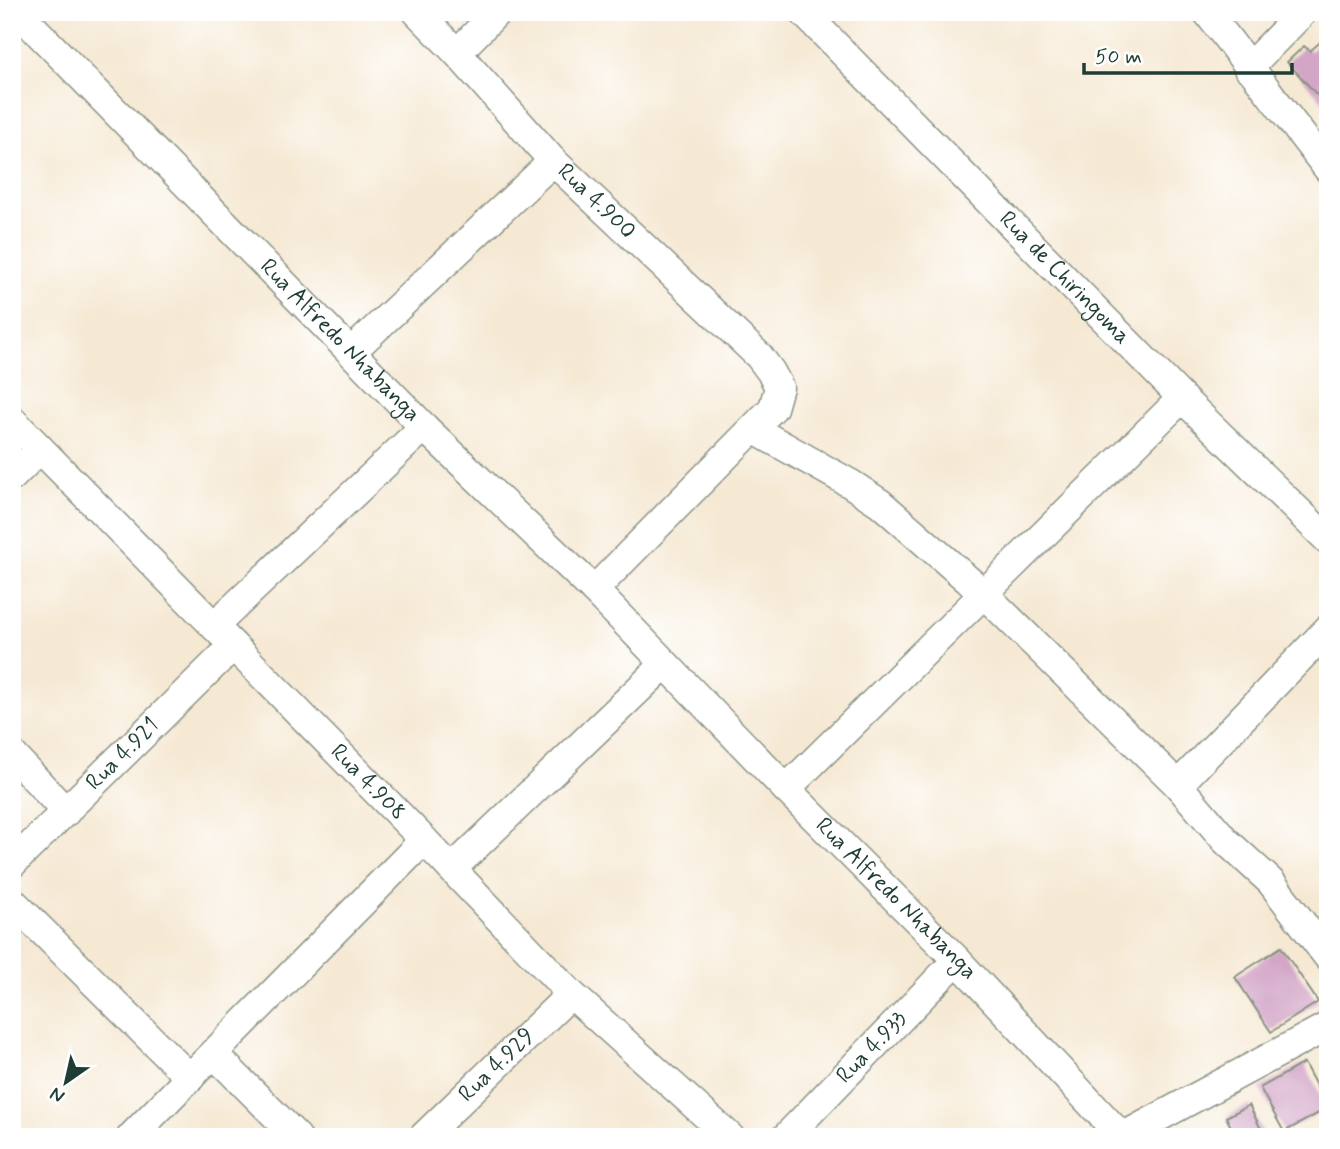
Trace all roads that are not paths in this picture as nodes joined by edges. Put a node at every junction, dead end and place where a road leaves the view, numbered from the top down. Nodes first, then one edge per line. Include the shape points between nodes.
1 (18, 12) edge
2 (417, 12) edge
3 (497, 12) edge
4 (803, 12) edge
5 (1206, 12) edge
6 (1303, 12) edge
7 (457, 53) junction
8 (1248, 68) junction
9 (553, 161) junction
10 (1328, 169) edge
11 (351, 352) junction
12 (1182, 398) junction
13 (12, 420) edge
14 (424, 427) junction
15 (752, 429) junction
16 (40, 449) junction
17 (12, 477) edge
18 (1328, 540) edge
19 (594, 590) junction
20 (983, 593) junction
21 (1328, 628) edge
22 (223, 636) junction
23 (665, 664) junction
24 (12, 754) edge
25 (1178, 785) junction
26 (786, 789) junction
27 (66, 812) junction
28 (424, 840) junction
29 (12, 864) edge
30 (452, 869) junction
31 (12, 901) edge
32 (1328, 957) edge
33 (957, 960) junction
34 (571, 993) junction
35 (1328, 1026) edge
36 (214, 1053) junction
37 (190, 1078) junction
38 (131, 1137) edge
39 (297, 1137) edge
40 (423, 1137) edge
41 (730, 1137) edge
42 (786, 1137) edge
43 (1122, 1137) edge

1 - 11 street, Rua Alfredo Nhabanga
2 - 7 street, Rua 4.900
3 - 7 street
4 - 12 street, Rua de Chiringoma
5 - 8 street
6 - 8 street
7 - 9 street, Rua 4.900
8 - 10 street
9 - 11 street
9 - 15 street, Rua 4.900 via 771,372 779,387 774,408
11 - 14 street, Rua Alfredo Nhabanga
12 - 18 street, Rua de Chiringoma
12 - 20 street
13 - 16 street, Rua 4.908
14 - 19 street, Rua Alfredo Nhabanga
14 - 22 street, Rua 4.921
15 - 19 street
15 - 20 street via 880,503
16 - 17 street
16 - 22 street, Rua 4.908
19 - 23 street, Rua Alfredo Nhabanga
20 - 25 street
20 - 26 street
21 - 25 street
22 - 27 street, Rua 4.921
22 - 28 street, Rua 4.908
23 - 26 street, Rua Alfredo Nhabanga
23 - 30 street
24 - 27 street
25 - 32 street via 1226,841 1271,882
26 - 33 street, Rua Alfredo Nhabanga
27 - 29 street, Rua 4.921
28 - 30 street, Rua 4.908
28 - 36 street
30 - 34 street, Rua 4.908
31 - 37 street
33 - 42 street, Rua 4.933
33 - 43 street, Rua Alfredo Nhabanga
34 - 40 street, Rua 4.929
34 - 41 street, Rua 4.908
35 - 43 street
36 - 37 street
36 - 39 street
37 - 38 street

